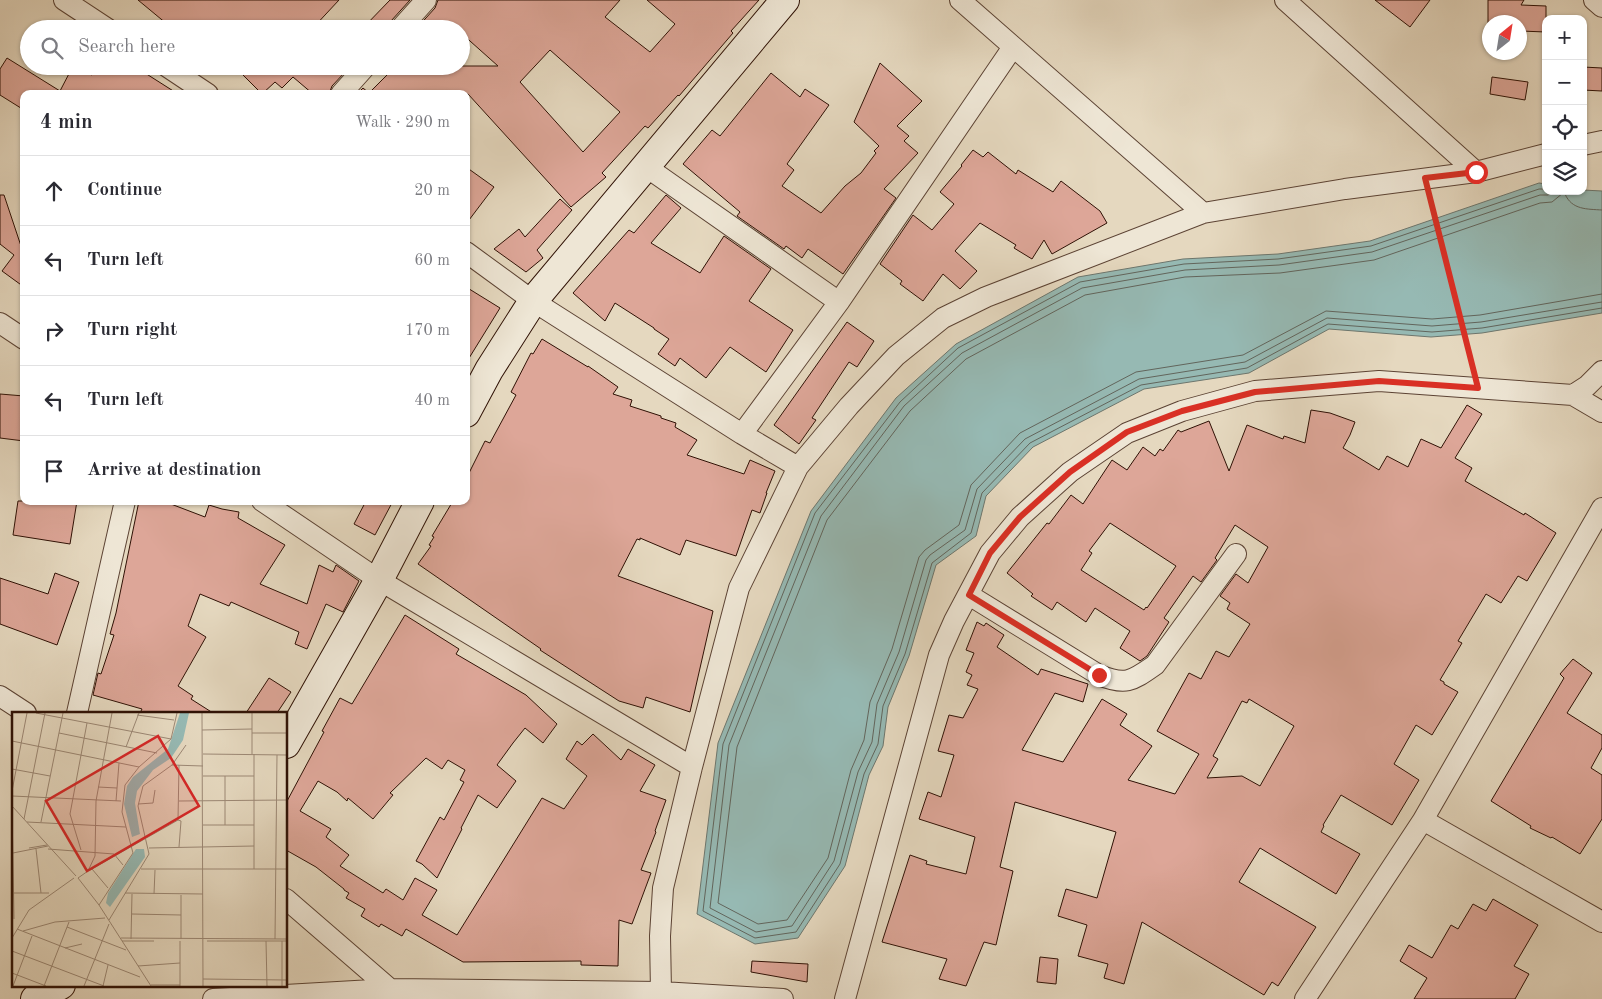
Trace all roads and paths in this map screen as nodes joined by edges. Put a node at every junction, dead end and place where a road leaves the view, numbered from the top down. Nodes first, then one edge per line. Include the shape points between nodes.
1 (64, 0) edge
2 (426, 0) edge
3 (785, 0) edge
4 (960, 0) edge
5 (1284, 0) edge
6 (1594, 0) edge
7 (1602, 7) edge
8 (94, 20) edge
9 (408, 20) edge
10 (1013, 47) junction
11 (180, 75) edge
12 (358, 75) edge
13 (202, 90) edge
14 (345, 90) edge
15 (1602, 140) edge
16 (1587, 144) edge
17 (1542, 155) edge
18 (645, 166) junction
19 (1476, 172) junction
20 (1425, 178) junction
21 (1203, 213) junction
22 (470, 255) edge
23 (533, 301) junction
24 (839, 302) junction
25 (0, 323) edge
26 (20, 336) edge
27 (1602, 371) edge
28 (1478, 388) junction
29 (1573, 395) junction
30 (470, 406) edge
31 (1602, 412) edge
32 (742, 434) junction
33 (798, 467) junction
34 (125, 505) edge
35 (268, 505) edge
36 (418, 505) edge
37 (1602, 508) edge
38 (1236, 554) dead end
39 (379, 580) junction
40 (969, 595) junction
41 (0, 696) edge
42 (24, 712) edge
43 (77, 712) edge
44 (288, 740) edge
45 (692, 767) junction
46 (1424, 820) junction
47 (288, 901) edge
48 (1602, 922) edge
49 (59, 986) edge
50 (390, 994) edge
51 (660, 996) edge
52 (35, 999) edge
53 (213, 999) edge
54 (783, 999) edge
55 (845, 999) edge
56 (1305, 999) edge

1 - 8 street
2 - 9 street
3 - 18 street
4 - 10 street
5 - 19 street
6 - 7 street
10 - 21 street
10 - 24 street
11 - 13 street
12 - 14 street
15 - 16 street
17 - 19 street
18 - 23 street
18 - 24 street
19 - 20 street
20 - 21 street
20 - 28 path
21 - 33 street via 943,318 896,356
22 - 23 street
23 - 30 street
23 - 32 street
24 - 32 street
25 - 26 street
27 - 29 street
28 - 29 street
28 - 40 street via 1379,381 1255,392 1182,411 1127,432 1070,472 1020,517 990,553
29 - 31 street
32 - 33 street
33 - 45 street via 739,588
34 - 43 street
35 - 39 street
36 - 39 street
37 - 46 street
38 - 40 street via 1155,666 1127,681 1113,681 1099,675
39 - 44 street
39 - 45 street
40 - 55 street via 939,655
41 - 42 street
45 - 51 street via 663,888
46 - 48 street
46 - 56 street
47 - 50 street
49 - 52 street
50 - 51 street
50 - 53 street
51 - 54 street

